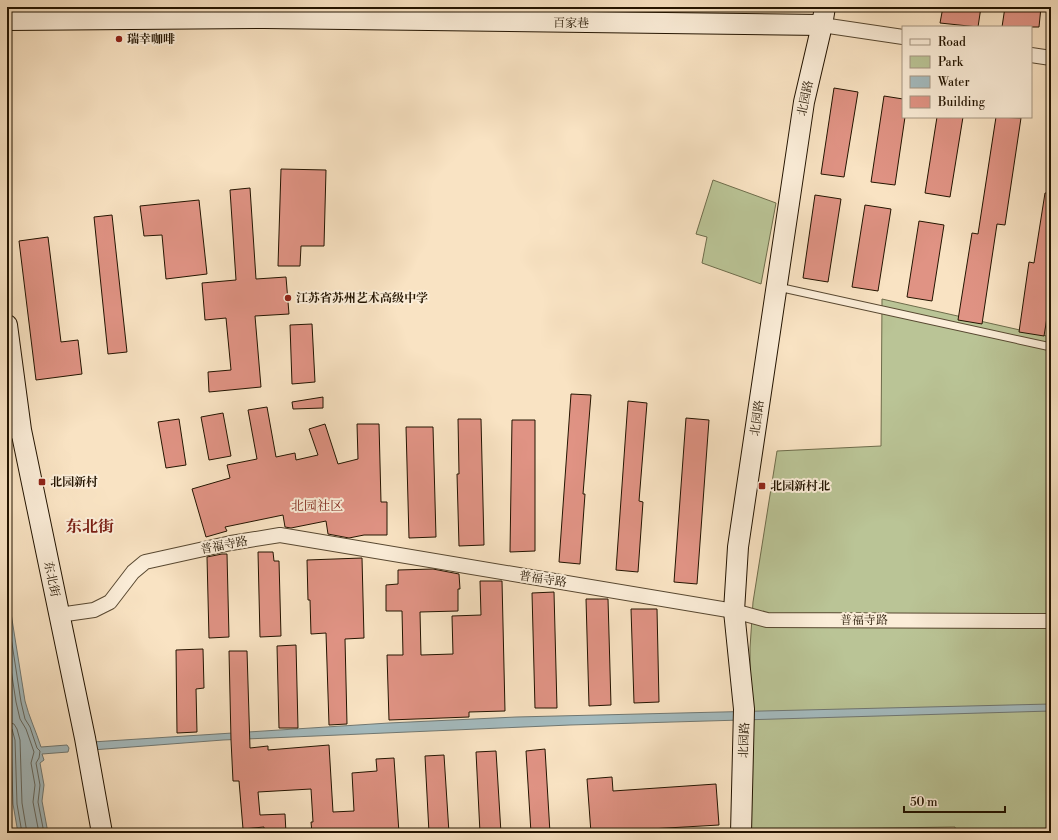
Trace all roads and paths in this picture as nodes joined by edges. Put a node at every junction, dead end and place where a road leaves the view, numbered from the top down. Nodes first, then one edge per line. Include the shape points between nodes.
1 (234, 13) edge
2 (824, 16) edge
3 (7, 20) edge
4 (902, 37) edge
5 (1032, 56) edge
6 (1051, 58) edge
7 (776, 287) junction
8 (7, 325) edge
9 (1051, 347) edge
10 (14, 431) edge
11 (734, 611) junction
12 (59, 615) junction
13 (1051, 621) edge
14 (102, 833) edge
15 (741, 833) edge

1 - 2 street, 百家巷
1 - 3 street, 百家巷
2 - 4 street
2 - 7 street, 北园路 via 804,102
5 - 6 street
7 - 9 lane
7 - 11 street, 北园路 via 740,530
8 - 10 street, 东北街
10 - 12 street, 东北街
11 - 12 street, 普福寺路 via 280,535 145,562 133,572 110,602 94,610
11 - 13 street, 普福寺路 via 767,620
11 - 15 street, 北园路 via 745,716
12 - 14 street, 东北街 via 86,738

